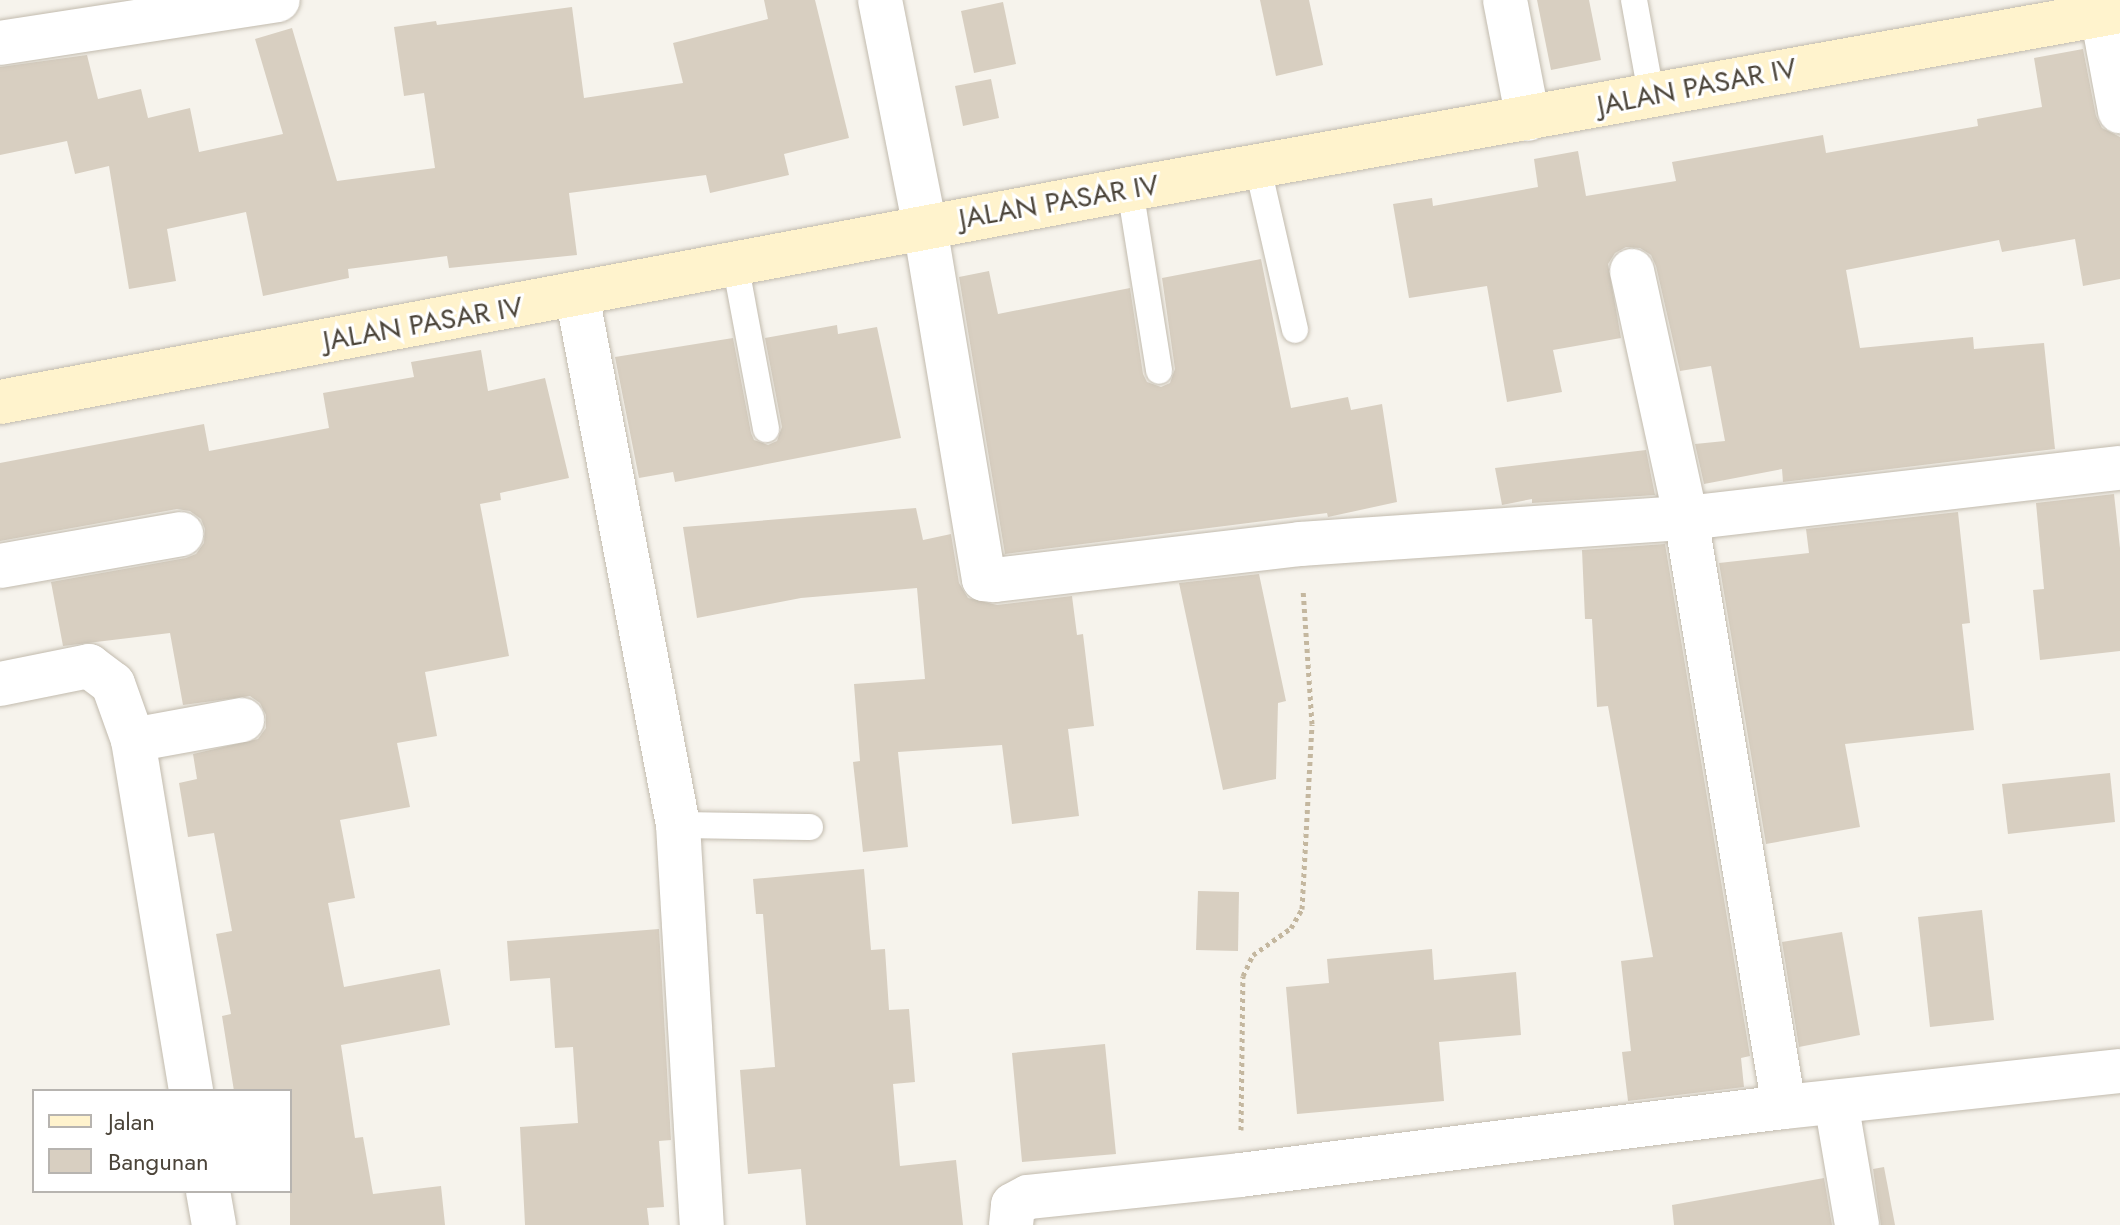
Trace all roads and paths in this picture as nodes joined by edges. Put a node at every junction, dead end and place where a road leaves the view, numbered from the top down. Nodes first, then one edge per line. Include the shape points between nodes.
1 (278, 0) edge
2 (880, 0) edge
3 (1505, 0) edge
4 (1634, 0) edge
5 (2111, 12) edge
6 (0, 43) edge
7 (1651, 94) junction
8 (2120, 111) edge
9 (1528, 119) junction
10 (1258, 168) junction
11 (1130, 189) junction
12 (925, 227) junction
13 (735, 263) junction
14 (1632, 271) dead end
15 (577, 295) junction
16 (1295, 330) dead end
17 (1159, 371) dead end
18 (0, 402) edge
19 (766, 429) dead end
20 (2120, 468) edge
21 (1686, 518) junction
22 (181, 534) dead end
23 (1300, 544) junction
24 (0, 566) edge
25 (0, 684) edge
26 (242, 720) dead end
27 (133, 740) junction
28 (678, 825) junction
29 (810, 827) dead end
30 (2120, 1071) edge
31 (191, 1089) edge
32 (1836, 1102) junction
33 (1784, 1107) junction
34 (1240, 1175) junction
35 (208, 1193) edge
36 (214, 1225) edge
37 (702, 1225) edge
38 (1011, 1225) edge
39 (1857, 1225) edge

1 - 6 street
2 - 12 street
3 - 9 street
4 - 7 lane
5 - 7 street, JALAN PASAR IV
5 - 8 street
7 - 9 street, JALAN PASAR IV
9 - 10 street, JALAN PASAR IV
10 - 11 street, JALAN PASAR IV
10 - 16 lane
11 - 12 street, JALAN PASAR IV
11 - 17 lane
12 - 13 street, JALAN PASAR IV
12 - 23 street via 984,579
13 - 15 street, JALAN PASAR IV
13 - 19 lane
14 - 21 street
15 - 18 street, JALAN PASAR IV
15 - 28 street
20 - 21 street
21 - 23 street
21 - 33 street
22 - 24 street
23 - 34 path via 1312,724 1302,909 1291,928 1253,955 1243,976
25 - 27 street via 89,666 113,684
26 - 27 street
27 - 31 street
28 - 29 lane
28 - 37 street
30 - 32 street
32 - 33 street
32 - 39 street
33 - 34 street
34 - 38 street via 1028,1197 1013,1205
35 - 36 street

